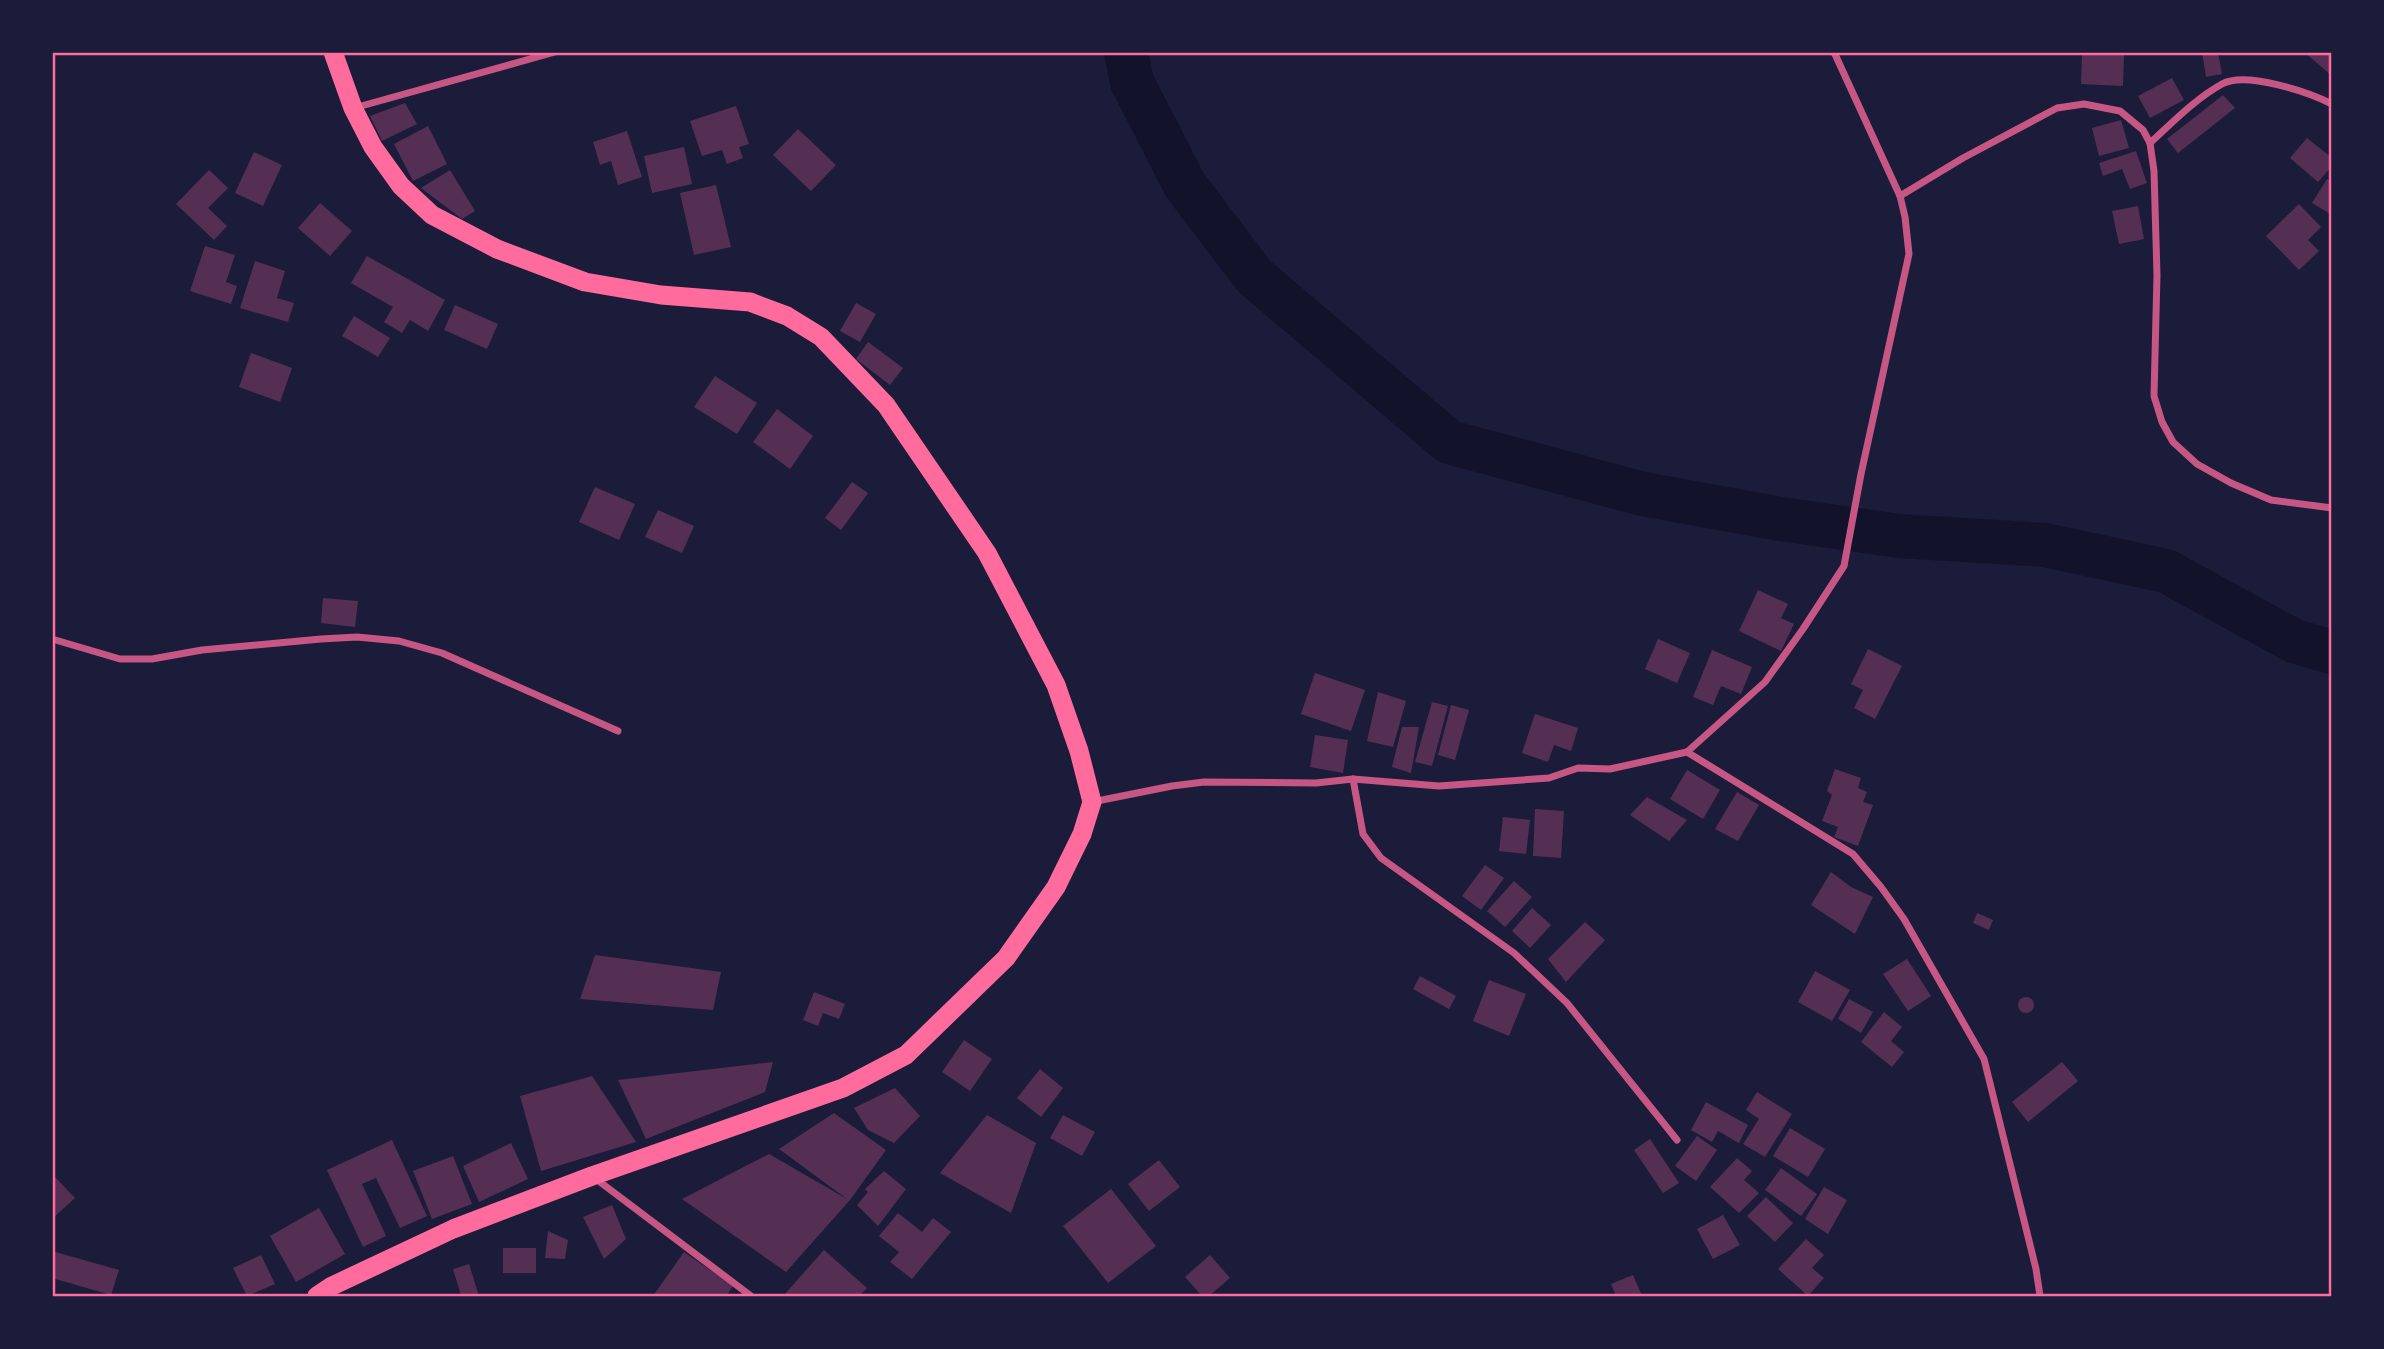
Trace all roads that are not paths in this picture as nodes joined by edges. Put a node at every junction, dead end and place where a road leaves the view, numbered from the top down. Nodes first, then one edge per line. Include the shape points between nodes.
1 (333, 52) edge
2 (555, 52) edge
3 (1834, 52) edge
4 (2332, 104) edge
5 (353, 108) junction
6 (2150, 142) junction
7 (1900, 196) junction
8 (2332, 508) edge
9 (52, 639) edge
10 (618, 731) dead end
11 (1687, 751) junction
12 (1353, 779) junction
13 (1092, 802) junction
14 (1677, 1140) dead end
15 (592, 1176) junction
16 (317, 1297) edge
17 (751, 1297) edge
18 (2040, 1297) edge

1 - 5 highway
2 - 5 street
3 - 7 street
4 - 6 street via 2259,80 2224,83
5 - 13 highway via 401,186 432,215 497,249 585,282 661,295 750,302 787,316 821,337 886,405 987,553 1056,685
6 - 7 street via 2120,111 2084,104 2057,108
6 - 8 street via 2157,275 2154,396 2162,422 2173,442 2197,464 2231,483 2271,500
7 - 11 street via 1909,254 1844,566 1765,682
9 - 10 street via 120,659 321,639 399,641 442,653
11 - 12 street via 1609,769 1578,768 1549,778 1439,786
11 - 18 street via 1853,854 1904,919 1984,1059
12 - 13 street via 1204,782
12 - 14 street via 1363,834 1381,858 1514,953 1548,983
13 - 15 highway via 1056,887 1006,958 906,1055 843,1088
15 - 16 highway via 453,1229
15 - 17 street

